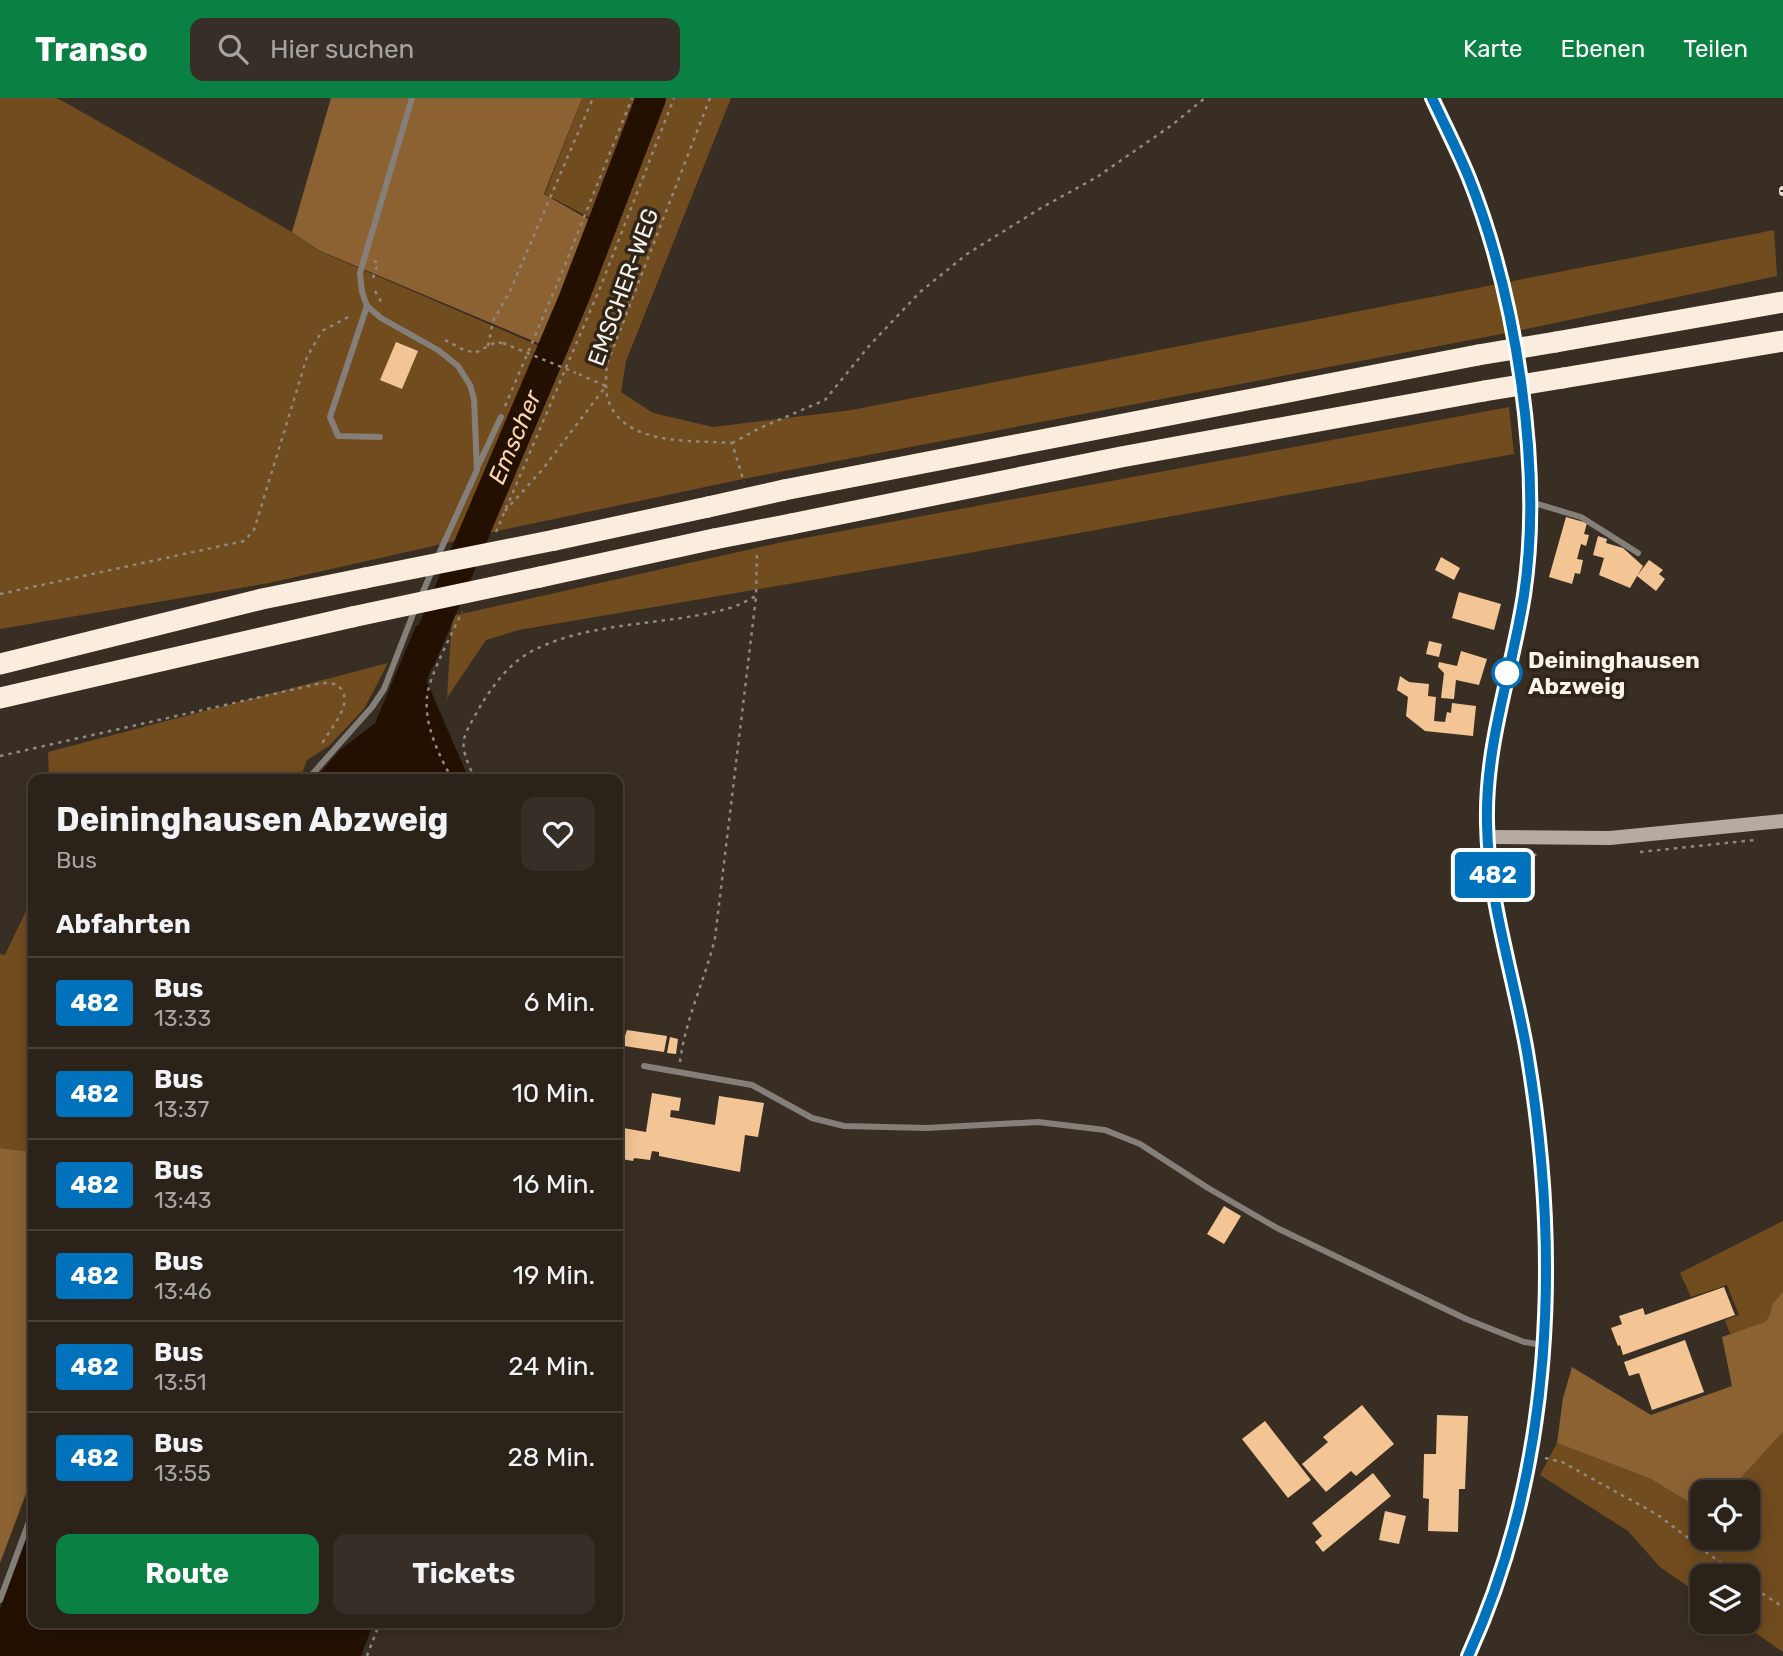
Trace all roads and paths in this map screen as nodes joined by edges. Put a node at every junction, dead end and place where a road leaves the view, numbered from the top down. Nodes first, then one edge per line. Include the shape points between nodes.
1 (412, 98) edge
2 (593, 98) edge
3 (632, 98) edge
4 (674, 98) edge
5 (710, 98) edge
6 (1205, 98) edge
7 (1432, 98) edge
8 (365, 258) junction
9 (1783, 302) edge
10 (384, 305) dead end
11 (367, 306) junction
12 (440, 337) dead end
13 (1783, 341) edge
14 (488, 346) junction
15 (606, 386) junction
16 (500, 417) joint
17 (380, 438) dead end
18 (732, 443) junction
19 (477, 470) junction
20 (743, 479) dead end
21 (1529, 501) junction
22 (504, 512) junction
23 (494, 537) dead end
24 (757, 549) dead end
25 (1638, 553) dead end
26 (0, 594) edge
27 (756, 596) junction
28 (463, 609) dead end
29 (0, 664) edge
30 (0, 698) edge
31 (0, 756) edge
32 (321, 764) junction
33 (312, 774) edge
34 (450, 774) edge
35 (473, 774) edge
36 (1783, 821) edge
37 (1488, 837) junction
38 (644, 1066) dead end
39 (679, 1072) junction
40 (1543, 1345) junction
41 (1532, 1455) junction
42 (28, 1524) edge
43 (1722, 1564) edge
44 (1760, 1592) edge
45 (0, 1600) edge
46 (1783, 1607) edge
47 (378, 1628) edge
48 (367, 1656) edge
49 (1468, 1656) edge

1 - 8 lane
2 - 14 path via 493,321
3 - 16 path
4 - 22 path via 600,288
5 - 15 path, EMSCHER-WEG via 607,364
6 - 18 path via 1097,177 967,254 920,292 825,400
7 - 21 main road via 1469,179 1507,306 1522,386
8 - 10 path via 378,263 373,290
8 - 11 lane via 360,273
9 - 29 highway, bridge via 1478,355 784,490 262,599
11 - 17 lane via 330,417 338,436
11 - 19 lane via 458,366 474,399
11 - 26 path via 322,331 307,357 254,530 244,541
12 - 14 path via 475,353
13 - 30 highway, bridge via 1121,457 714,539
14 - 15 path, bridge via 503,343
15 - 18 path, EMSCHER-WEG via 610,405 620,419 636,429 658,437
15 - 22 path
16 - 19 lane
18 - 20 path
19 - 32 lane via 384,688
21 - 25 lane via 1581,517
21 - 37 main road via 1525,591 1492,742
22 - 23 path
24 - 27 path
27 - 35 path via 728,609 577,635 530,652 510,667 485,697 463,738 464,756
27 - 39 path via 715,938 684,1036
28 - 34 path via 427,694 432,733
31 - 32 path via 322,683 336,684 345,701 319,750
32 - 33 lane
36 - 37 main road via 1610,838
37 - 40 main road via 1496,903 1527,1053 1544,1188
38 - 39 lane
39 - 40 lane via 752,1085 812,1118 844,1126 926,1128 1038,1122 1105,1130 1140,1144 1277,1228 1466,1319
40 - 41 main road
41 - 43 path via 1562,1462 1658,1516
41 - 49 main road via 1504,1564
42 - 45 lane
44 - 46 path
47 - 48 path

